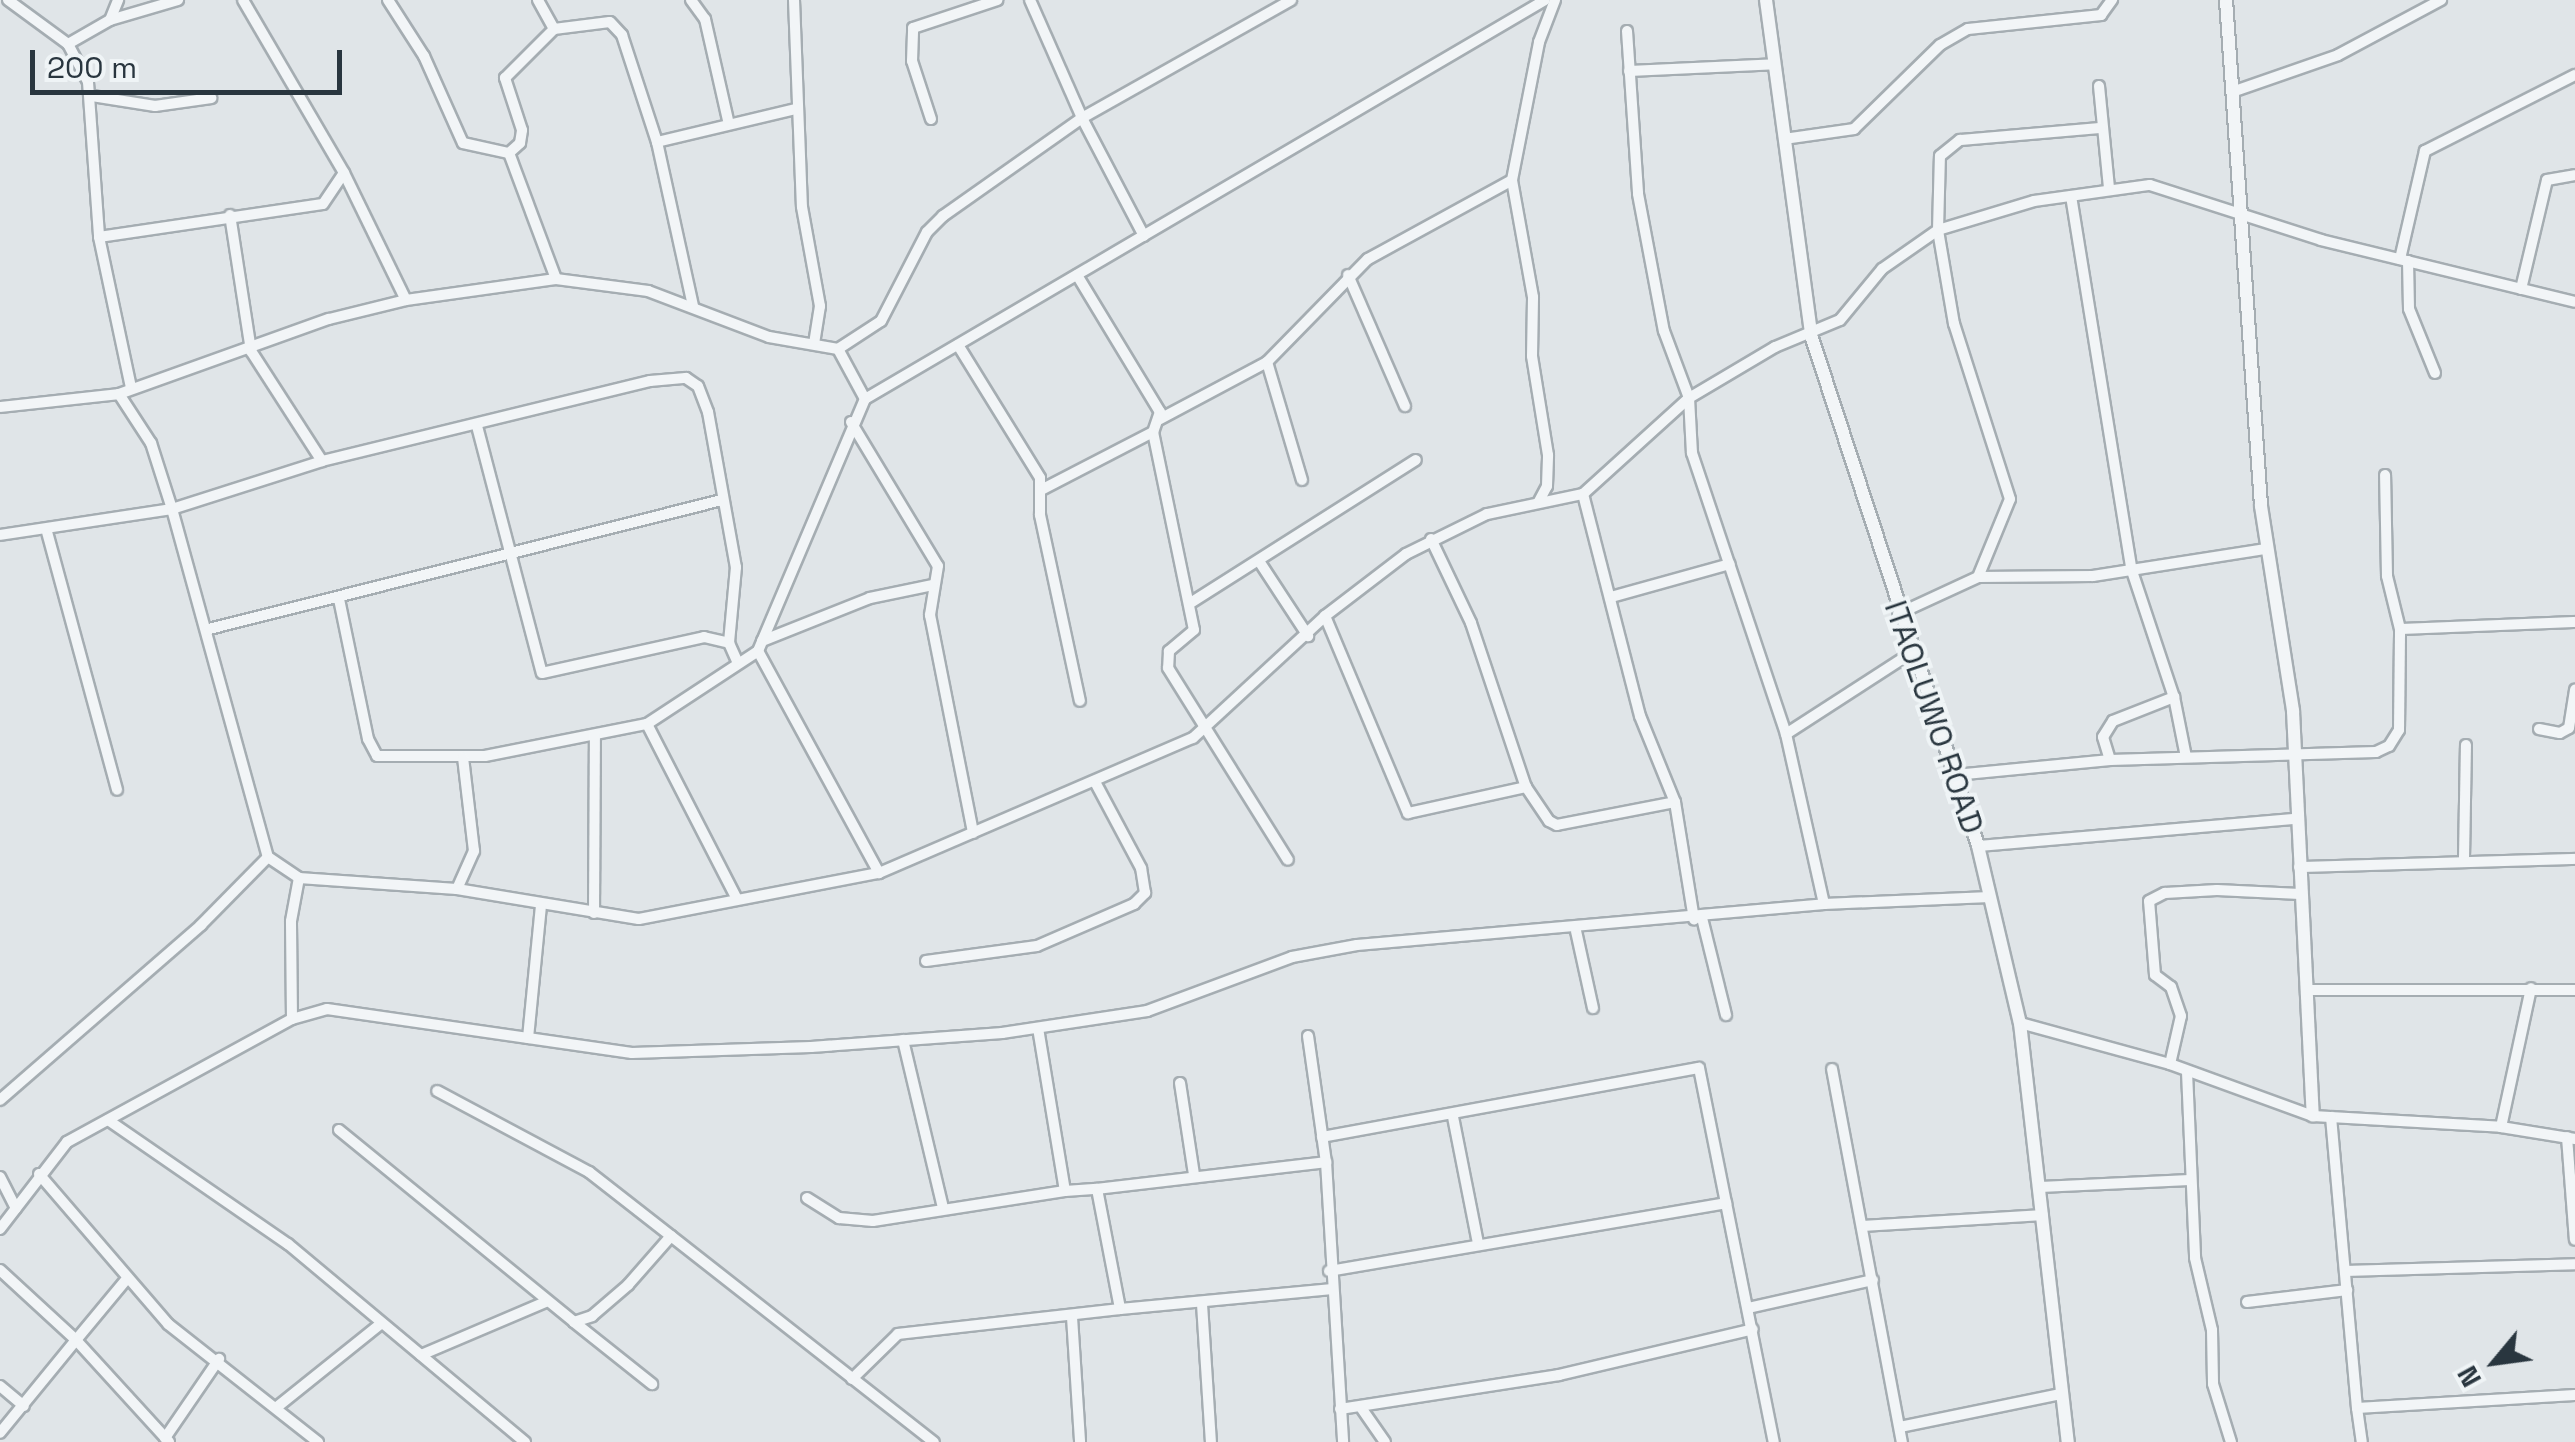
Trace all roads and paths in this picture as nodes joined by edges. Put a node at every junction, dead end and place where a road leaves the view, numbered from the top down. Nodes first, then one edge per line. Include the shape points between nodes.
1 (8, 0) edge
2 (118, 0) edge
3 (178, 0) edge
4 (243, 0) edge
5 (388, 0) edge
6 (538, 0) edge
7 (691, 0) edge
8 (794, 0) edge
9 (997, 0) edge
10 (1030, 0) edge
11 (1291, 0) edge
12 (1545, 0) edge
13 (1555, 0) edge
14 (1766, 0) edge
15 (2112, 0) edge
16 (2226, 0) edge
17 (2441, 0) edge
18 (110, 20) junction
19 (554, 29) junction
20 (1627, 31) dead end
21 (68, 44) junction
22 (1775, 64) junction
23 (1629, 71) junction
24 (2575, 75) edge
25 (2099, 86) dead end
26 (2232, 92) junction
27 (92, 96) junction
28 (210, 98) dead end
29 (795, 109) junction
30 (1082, 118) junction
31 (931, 119) dead end
32 (728, 120) junction
33 (2100, 128) junction
34 (1784, 139) junction
35 (657, 142) junction
36 (509, 153) junction
37 (344, 173) junction
38 (2575, 175) edge
39 (1512, 180) junction
40 (2109, 188) junction
41 (2071, 196) junction
42 (2240, 214) junction
43 (230, 215) junction
44 (1938, 230) junction
45 (1144, 236) junction
46 (99, 237) junction
47 (2404, 260) junction
48 (1077, 275) junction
49 (1348, 275) junction
50 (556, 279) junction
51 (2520, 288) junction
52 (406, 300) junction
53 (2575, 302) edge
54 (694, 306) junction
55 (1811, 335) junction
56 (814, 343) junction
57 (958, 345) junction
58 (838, 349) junction
59 (251, 350) junction
60 (1267, 362) junction
61 (2435, 373) dead end
62 (131, 388) junction
63 (119, 394) junction
64 (1689, 398) junction
65 (865, 399) junction
66 (0, 405) edge
67 (1405, 406) dead end
68 (1160, 419) junction
69 (851, 422) junction
70 (476, 426) junction
71 (1154, 432) junction
72 (1416, 460) dead end
73 (322, 462) junction
74 (2385, 475) dead end
75 (1302, 480) dead end
76 (1043, 489) junction
77 (1583, 494) junction
78 (722, 500) junction
79 (1538, 503) junction
80 (172, 509) junction
81 (47, 532) junction
82 (0, 536) edge
83 (1430, 538) junction
84 (2266, 549) junction
85 (511, 553) junction
86 (1259, 561) junction
87 (1730, 564) junction
88 (2131, 568) junction
89 (1978, 577) junction
90 (933, 585) junction
91 (338, 598) junction
92 (1612, 598) junction
93 (1192, 602) junction
94 (1898, 614) junction
95 (1325, 616) junction
96 (2575, 622) edge
97 (209, 629) junction
98 (2400, 629) junction
99 (1308, 636) junction
100 (729, 644) junction
101 (760, 646) junction
102 (1910, 654) junction
103 (738, 663) junction
104 (2575, 690) edge
105 (2174, 697) junction
106 (1080, 701) dead end
107 (647, 724) junction
108 (2539, 728) dead end
109 (1207, 729) junction
110 (1786, 734) junction
111 (595, 735) junction
112 (2466, 745) dead end
113 (2291, 755) junction
114 (2186, 757) junction
115 (463, 758) junction
116 (2110, 760) junction
117 (1955, 775) junction
118 (1094, 782) junction
119 (1526, 786) junction
120 (116, 790) dead end
121 (1675, 802) junction
122 (2294, 820) junction
123 (973, 833) junction
124 (1978, 846) junction
125 (268, 857) junction
126 (2464, 858) junction
127 (1288, 860) dead end
128 (2575, 860) edge
129 (2300, 867) junction
130 (878, 872) junction
131 (300, 878) junction
132 (457, 889) junction
133 (2300, 894) junction
134 (1990, 897) junction
135 (737, 899) junction
136 (1824, 904) junction
137 (541, 906) junction
138 (594, 913) junction
139 (1698, 918) junction
140 (1576, 931) junction
141 (926, 960) dead end
142 (2531, 988) junction
143 (2308, 990) junction
144 (2575, 990) edge
145 (1592, 1008) dead end
146 (1726, 1015) dead end
147 (292, 1018) junction
148 (2020, 1023) junction
149 (1038, 1028) junction
150 (1308, 1036) dead end
151 (528, 1038) junction
152 (903, 1040) junction
153 (2170, 1064) junction
154 (1832, 1069) dead end
155 (2187, 1072) junction
156 (1180, 1083) dead end
157 (438, 1091) dead end
158 (0, 1100) edge
159 (2312, 1116) junction
160 (1453, 1117) junction
161 (2330, 1117) junction
162 (108, 1120) junction
163 (2501, 1127) junction
164 (339, 1130) dead end
165 (1322, 1138) junction
166 (2571, 1138) edge
167 (1326, 1162) junction
168 (39, 1174) junction
169 (1194, 1176) junction
170 (0, 1178) edge
171 (2190, 1180) junction
172 (2040, 1188) junction
173 (1097, 1189) junction
174 (1064, 1192) junction
175 (807, 1198) dead end
176 (1726, 1203) junction
177 (16, 1208) junction
178 (943, 1208) junction
179 (2043, 1215) junction
180 (1863, 1226) junction
181 (0, 1229) edge
182 (671, 1236) junction
183 (2575, 1240) edge
184 (1478, 1243) junction
185 (2575, 1264) edge
186 (0, 1270) edge
187 (1329, 1270) junction
188 (2345, 1271) junction
189 (1873, 1280) junction
190 (125, 1281) junction
191 (1330, 1290) junction
192 (2347, 1290) junction
193 (545, 1302) junction
194 (2246, 1302) dead end
195 (1202, 1304) junction
196 (1120, 1308) junction
197 (1748, 1308) junction
198 (1072, 1317) junction
199 (382, 1322) junction
200 (574, 1322) junction
201 (1753, 1329) junction
202 (76, 1340) junction
203 (421, 1356) junction
204 (219, 1359) junction
205 (852, 1379) junction
206 (652, 1384) dead end
207 (0, 1386) edge
208 (2061, 1394) junction
209 (2575, 1395) edge
210 (24, 1406) junction
211 (276, 1407) junction
212 (2357, 1408) junction
213 (1340, 1409) junction
214 (1362, 1409) junction
215 (1900, 1427) junction
216 (0, 1433) edge
217 (167, 1440) edge
218 (318, 1442) edge
219 (526, 1442) edge
220 (934, 1442) edge
221 (1080, 1442) edge
222 (1210, 1442) edge
223 (1343, 1442) edge
224 (1385, 1442) edge
225 (1774, 1442) edge
226 (1902, 1442) edge
227 (2068, 1442) edge
228 (2231, 1442) edge
229 (2362, 1442) edge

1 - 21 street
2 - 18 street
3 - 18 street
4 - 37 street
5 - 36 street via 424,56 463,143
6 - 19 street
7 - 32 street via 705,20
8 - 29 street via 800,84
9 - 31 street via 912,28 912,61
10 - 30 street
11 - 30 street
12 - 45 street
13 - 39 street via 1538,42
14 - 22 street, ITAOLUWO ROAD
15 - 34 street via 2101,16 1968,29 1940,45 1854,128
16 - 26 street
17 - 26 street via 2338,55
18 - 21 street
19 - 35 street via 610,22 622,36
19 - 36 street via 505,78 522,130
20 - 23 street
21 - 27 street
22 - 23 street
22 - 34 street, ITAOLUWO ROAD
23 - 64 street via 1638,194 1664,331
24 - 47 street via 2425,151
25 - 33 street
26 - 42 street
27 - 28 street via 155,106
27 - 46 street via 87,138
29 - 32 street
29 - 56 street via 802,206 820,306
30 - 45 street
30 - 58 street via 934,224 881,320
32 - 35 street
33 - 40 street
33 - 44 street via 1960,140 1946,148 1939,164
34 - 55 street, ITAOLUWO ROAD
35 - 54 street
36 - 50 street
37 - 43 street via 324,204
37 - 52 street
38 - 51 street via 2547,180
39 - 49 street
39 - 79 street via 1548,455 1547,486
40 - 41 street
40 - 42 street via 2150,185
41 - 44 street
41 - 88 street
42 - 47 street
42 - 84 street
43 - 46 street
43 - 59 street
44 - 55 street via 1882,269 1840,320
44 - 89 street via 1954,324 2010,500
45 - 48 street
46 - 62 street
47 - 51 street
47 - 61 street via 2409,310
48 - 57 street
48 - 68 street
49 - 60 street via 1316,318
49 - 67 street
50 - 52 street
50 - 54 street via 648,291
51 - 53 street
52 - 59 street
54 - 56 street via 769,336
55 - 64 street via 1775,347
55 - 94 street, ITAOLUWO ROAD
56 - 58 street
57 - 65 street
57 - 76 street
58 - 65 street
59 - 62 street
59 - 73 street
60 - 68 street
60 - 75 street
62 - 63 street
63 - 66 street
63 - 80 street via 151,443
64 - 77 street
64 - 87 street via 1692,453
65 - 69 street
68 - 71 street
69 - 90 street via 935,555
69 - 101 street
70 - 73 street
70 - 78 street via 650,381 686,378 705,398
70 - 85 street
71 - 76 street
71 - 93 street
72 - 86 street
73 - 80 street
74 - 98 street via 2387,576
76 - 106 street via 1040,515
77 - 79 street
77 - 92 street
78 - 85 street
78 - 100 street via 736,567
79 - 83 street via 1487,514
80 - 81 street
80 - 97 street
81 - 82 street
81 - 120 street
83 - 95 street
83 - 119 street via 1472,622
84 - 88 street
84 - 113 street via 2284,642
85 - 91 street
85 - 100 street via 542,673 704,636
86 - 93 street
86 - 99 street
87 - 92 street
87 - 110 street
88 - 89 street via 2093,576
88 - 105 street
89 - 94 street
90 - 101 street via 870,598
90 - 123 street via 939,678
91 - 97 street
91 - 115 street via 377,756
92 - 121 street via 1640,716
93 - 109 street via 1194,630 1166,662
94 - 102 street, ITAOLUWO ROAD
95 - 99 street
95 - 119 street via 1408,814
96 - 98 street
97 - 125 street
98 - 113 street via 2399,730 2389,746
99 - 109 street
100 - 103 street
101 - 103 street
101 - 130 street
102 - 110 street
102 - 117 street, ITAOLUWO ROAD
103 - 107 street
104 - 108 street via 2569,728
105 - 114 street
105 - 116 street via 2113,722 2103,737
107 - 111 street
107 - 135 street
109 - 118 street
109 - 127 street
110 - 136 street
111 - 115 street
111 - 138 street
112 - 126 street
113 - 114 street
113 - 122 street
114 - 116 street
115 - 132 street via 474,851
116 - 117 street
117 - 124 street, ITAOLUWO ROAD
118 - 123 street
118 - 141 street via 1141,868 1145,893 1037,946
119 - 121 street via 1557,825
121 - 139 street
122 - 124 street
122 - 129 street
123 - 130 street
124 - 134 street, ITAOLUWO ROAD
125 - 131 street
125 - 158 street via 202,925
126 - 128 street
126 - 129 street
129 - 133 street
130 - 135 street
131 - 132 street
131 - 147 street via 291,920
132 - 137 street
133 - 143 street
133 - 153 street via 2216,890 2165,893 2150,901 2156,975 2171,987 2181,1016
134 - 136 street
134 - 148 street, ITAOLUWO ROAD
135 - 138 street via 639,919
136 - 139 street
137 - 138 street
137 - 151 street
139 - 140 street
139 - 146 street
140 - 145 street
140 - 149 street via 1357,946 1292,958 1147,1010
142 - 143 street
142 - 144 street
142 - 163 street
143 - 159 street
147 - 151 street via 328,1009
147 - 162 street
148 - 153 street
148 - 172 street, ITAOLUWO ROAD
149 - 152 street
149 - 174 street
150 - 165 street
151 - 152 street via 632,1053
152 - 178 street
153 - 155 street
154 - 180 street
155 - 159 street
155 - 171 street
156 - 169 street
157 - 182 street via 588,1172
159 - 161 street
160 - 165 street
160 - 176 street via 1699,1068
160 - 184 street
161 - 163 street
161 - 188 street
162 - 168 street via 68,1142
162 - 199 street via 288,1244
163 - 166 street
164 - 193 street
165 - 167 street
166 - 183 street
167 - 169 street
167 - 187 street
168 - 177 street
168 - 190 street
169 - 173 street
170 - 177 street
171 - 172 street
171 - 228 street via 2195,1258 2214,1346 2212,1373
172 - 179 street, ITAOLUWO ROAD
173 - 174 street
173 - 196 street
174 - 178 street
175 - 178 street via 839,1218 873,1221
176 - 184 street
176 - 197 street
177 - 181 street
179 - 180 street
179 - 208 street, ITAOLUWO ROAD
180 - 189 street
182 - 200 street via 616,1296
182 - 205 street
184 - 187 street
185 - 188 street
186 - 202 street
187 - 191 street
188 - 192 street
189 - 197 street
189 - 215 street
190 - 202 street
190 - 204 street via 168,1324
191 - 195 street
191 - 213 street
192 - 194 street
192 - 212 street
193 - 200 street
193 - 203 street
195 - 196 street
195 - 222 street
196 - 198 street
197 - 201 street
198 - 205 street via 898,1334
198 - 221 street
199 - 203 street
199 - 211 street
200 - 206 street
201 - 214 street via 1559,1375
201 - 225 street
202 - 210 street
202 - 217 street
203 - 219 street
204 - 211 street
204 - 217 street
205 - 220 street
207 - 210 street
208 - 215 street
208 - 227 street, ITAOLUWO ROAD
209 - 212 street
210 - 216 street
211 - 218 street
212 - 229 street
213 - 214 street
213 - 223 street
214 - 224 street
215 - 226 street

